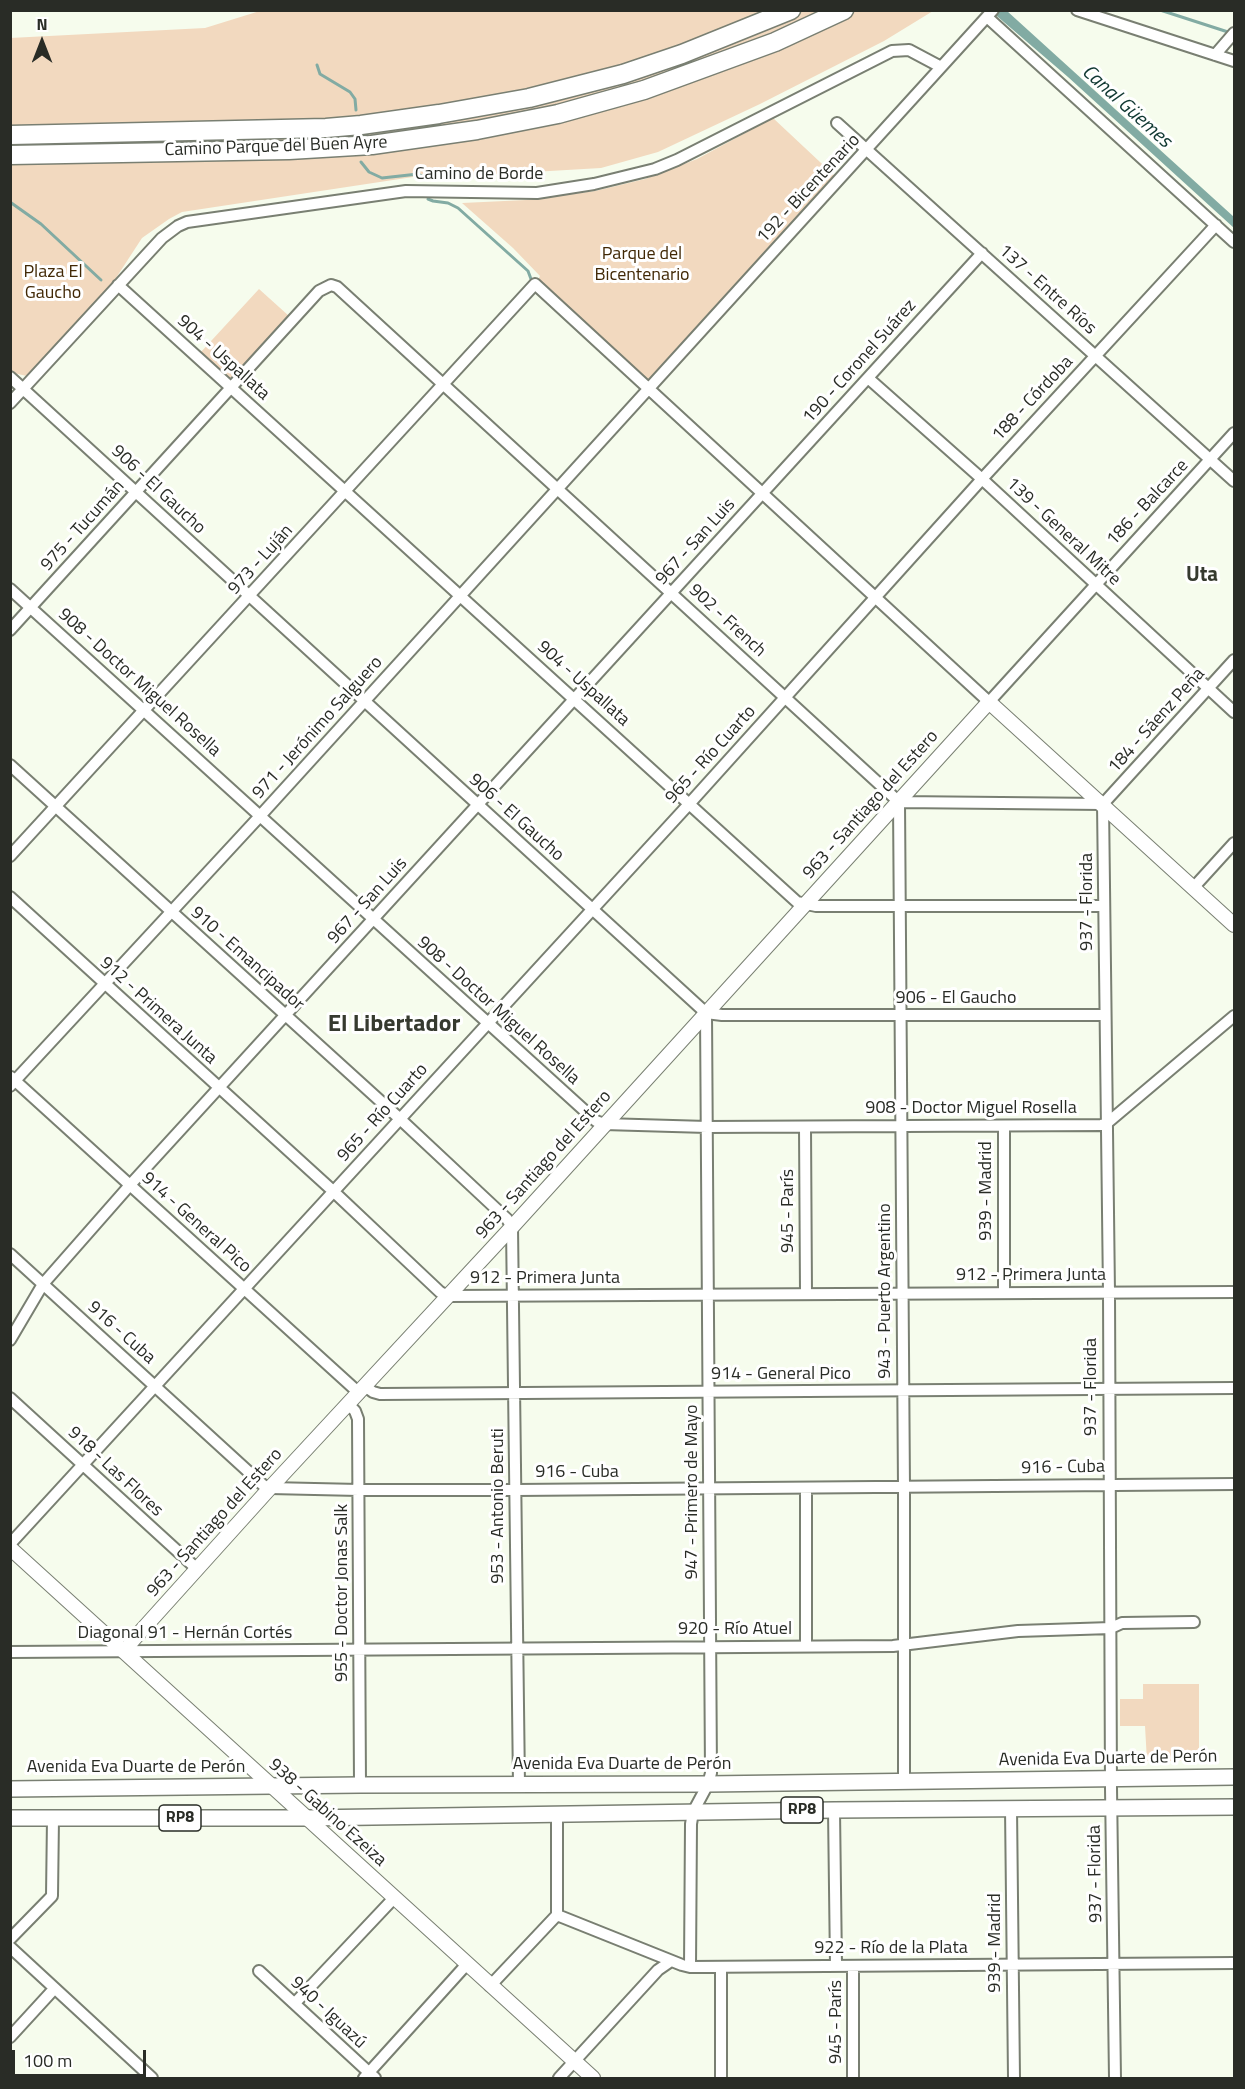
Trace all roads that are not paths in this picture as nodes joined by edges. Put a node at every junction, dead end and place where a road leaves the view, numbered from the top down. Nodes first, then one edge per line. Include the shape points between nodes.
1 (791, 10) edge
2 (844, 10) edge
3 (1077, 10) edge
4 (990, 14) edge
5 (1234, 33) edge
6 (1215, 55) junction
7 (1234, 61) edge
8 (941, 67) junction
9 (837, 123) dead end
10 (10, 135) edge
11 (868, 149) junction
12 (10, 154) edge
13 (1216, 225) junction
14 (1234, 242) edge
15 (982, 253) junction
16 (118, 285) junction
17 (325, 286) joint
18 (1096, 356) junction
19 (10, 377) edge
20 (868, 378) junction
21 (443, 385) junction
22 (232, 388) junction
23 (24, 389) junction
24 (648, 390) junction
25 (10, 403) edge
26 (1234, 433) edge
27 (1210, 460) junction
28 (982, 479) junction
29 (1234, 482) edge
30 (557, 488) junction
31 (346, 491) junction
32 (136, 492) junction
33 (763, 493) junction
34 (1095, 585) junction
35 (10, 589) edge
36 (672, 593) junction
37 (460, 596) junction
38 (250, 597) junction
39 (876, 597) junction
40 (31, 608) junction
41 (10, 630) edge
42 (1234, 660) edge
43 (1209, 688) junction
44 (784, 698) junction
45 (574, 699) junction
46 (364, 701) junction
47 (989, 702) junction
48 (146, 710) junction
49 (1234, 711) edge
50 (10, 765) edge
51 (899, 802) junction
52 (690, 803) junction
53 (1103, 804) junction
54 (477, 805) junction
55 (56, 807) junction
56 (260, 816) junction
57 (1234, 843) edge
58 (10, 856) edge
59 (1194, 887) junction
60 (10, 897) edge
61 (805, 905) junction
62 (1104, 906) junction
63 (900, 907) junction
64 (592, 909) junction
65 (171, 912) junction
66 (373, 920) junction
67 (1234, 925) edge
68 (104, 984) junction
69 (706, 1013) junction
70 (1105, 1015) junction
71 (284, 1016) junction
72 (900, 1016) junction
73 (1234, 1016) edge
74 (488, 1023) junction
75 (12, 1081) edge
76 (218, 1088) junction
77 (399, 1118) junction
78 (604, 1124) junction
79 (1106, 1124) junction
80 (901, 1126) junction
81 (1004, 1126) junction
82 (707, 1127) junction
83 (805, 1127) junction
84 (130, 1185) junction
85 (333, 1191) junction
86 (512, 1227) junction
87 (10, 1254) edge
88 (43, 1284) junction
89 (244, 1290) junction
90 (1234, 1292) edge
91 (903, 1293) junction
92 (1004, 1293) junction
93 (1109, 1293) junction
94 (806, 1294) junction
95 (448, 1296) junction
96 (514, 1296) junction
97 (708, 1296) junction
98 (10, 1340) edge
99 (155, 1386) junction
100 (1109, 1388) junction
101 (1234, 1388) edge
102 (362, 1390) junction
103 (710, 1391) junction
104 (903, 1391) junction
105 (515, 1393) junction
106 (10, 1398) edge
107 (349, 1405) junction
108 (82, 1465) junction
109 (1109, 1484) junction
110 (1234, 1484) edge
111 (904, 1487) junction
112 (270, 1488) junction
113 (710, 1488) junction
114 (806, 1488) junction
115 (359, 1490) junction
116 (516, 1490) junction
117 (10, 1546) edge
118 (196, 1569) junction
119 (1194, 1622) dead end
120 (1111, 1628) junction
121 (904, 1645) junction
122 (806, 1646) junction
123 (711, 1647) junction
124 (516, 1648) junction
125 (359, 1649) junction
126 (125, 1651) junction
127 (10, 1652) edge
128 (1234, 1777) edge
129 (1111, 1778) junction
130 (904, 1780) junction
131 (708, 1784) junction
132 (360, 1785) junction
133 (519, 1785) junction
134 (270, 1787) junction
135 (10, 1789) edge
136 (1112, 1807) junction
137 (1234, 1807) edge
138 (1011, 1808) junction
139 (834, 1810) junction
140 (693, 1812) junction
141 (557, 1814) junction
142 (10, 1818) edge
143 (53, 1818) junction
144 (307, 1818) junction
145 (394, 1898) junction
146 (556, 1915) junction
147 (10, 1939) edge
148 (10, 1947) edge
149 (671, 1961) junction
150 (1234, 1963) edge
151 (467, 1964) junction
152 (1113, 1964) junction
153 (836, 1966) junction
154 (853, 1966) junction
155 (1012, 1966) junction
156 (690, 1967) junction
157 (721, 1967) junction
158 (259, 1971) dead end
159 (490, 1986) junction
160 (54, 1989) junction
161 (294, 2004) junction
162 (10, 2037) edge
163 (574, 2061) junction
164 (369, 2077) edge
165 (152, 2079) edge
166 (559, 2079) edge
167 (593, 2079) edge
168 (721, 2079) edge
169 (853, 2079) edge
170 (1014, 2079) edge
171 (1115, 2079) edge

1 - 10 highway, Camino Parque del Buen Ayre via 623,74 529,98 439,114 326,128
2 - 12 highway, Camino Parque del Buen Ayre via 775,42 644,90 558,114 477,130 372,145 289,150
3 - 6 street
4 - 8 street, 192 - Bicentenario
4 - 13 street
5 - 6 street
6 - 7 street
8 - 11 street, 192 - Bicentenario
8 - 16 street, Camino de Borde via 909,50 892,51 677,160 566,190 406,191 188,222 162,238
9 - 11 street, 137 - Entre Ríos
11 - 15 street, 137 - Entre Ríos
11 - 24 street, 192 - Bicentenario
13 - 14 street
13 - 18 street, 188 - Córdoba
15 - 18 street, 137 - Entre Ríos
15 - 20 street, 190 - Coronel Suárez
16 - 22 street, 904 - Uspallata
16 - 23 street, Camino de Borde
17 - 21 street, 902 - French via 337,287
17 - 22 street, 975 - Tucumán
18 - 27 street, 137 - Entre Ríos
18 - 28 street, 188 - Córdoba
19 - 23 street, 906 - El Gaucho
20 - 28 street, 139 - General Mitre
20 - 33 street, 190 - Coronel Suárez
21 - 24 street, 973 - Luján via 535,284
21 - 30 street, 902 - French
21 - 31 street, 973 - Luján
22 - 31 street, 904 - Uspallata
22 - 32 street, 975 - Tucumán
23 - 25 street, Camino de Borde
23 - 32 street, 906 - El Gaucho
24 - 30 street, 971 - Jerónimo Salguero
24 - 33 street
26 - 27 street, 186 - Balcarce
27 - 29 street, 137 - Entre Ríos
27 - 34 street, 186 - Balcarce
28 - 34 street, 139 - General Mitre
28 - 39 street, 188 - Córdoba
30 - 36 street, 902 - French
30 - 37 street, 971 - Jerónimo Salguero
31 - 37 street, 904 - Uspallata
31 - 38 street, 973 - Luján
32 - 38 street, 906 - El Gaucho
32 - 40 street, 975 - Tucumán
33 - 36 street, 967 - San Luis
33 - 39 street
34 - 43 street, 139 - General Mitre
34 - 47 street, 186 - Balcarce
35 - 40 street, 908 - Doctor Miguel Rosella
36 - 44 street, 902 - French
36 - 45 street, 967 - San Luis
37 - 45 street, 904 - Uspallata
37 - 46 street, 971 - Jerónimo Salguero
38 - 46 street, 906 - El Gaucho
38 - 48 street, 973 - Luján
39 - 44 street, 965 - Río Cuarto
39 - 47 street
40 - 41 street, 975 - Tucumán
40 - 48 street, 908 - Doctor Miguel Rosella
42 - 43 street, 184 - Sáenz Peña
43 - 49 street, 139 - General Mitre
43 - 53 street, 184 - Sáenz Peña
44 - 51 street, 902 - French
44 - 52 street, 965 - Río Cuarto
45 - 52 street, 904 - Uspallata
45 - 54 street, 967 - San Luis
46 - 54 street, 906 - El Gaucho
46 - 56 street, 971 - Jerónimo Salguero
47 - 51 street, 963 - Santiago del Estero
47 - 53 street
48 - 55 street, 973 - Luján
48 - 56 street, 908 - Doctor Miguel Rosella
50 - 55 street, 910 - Emancipador
51 - 53 street
51 - 61 street, 963 - Santiago del Estero
51 - 63 street, 943 - Puerto Argentino
52 - 61 street, 904 - Uspallata via 793,899
52 - 64 street, 965 - Río Cuarto
53 - 59 street
53 - 62 street, 937 - Florida
54 - 64 street, 906 - El Gaucho
54 - 66 street, 967 - San Luis
55 - 58 street, 973 - Luján
55 - 65 street, 910 - Emancipador
56 - 65 street, 971 - Jerónimo Salguero
56 - 66 street, 908 - Doctor Miguel Rosella
57 - 59 street
59 - 67 street
60 - 68 street, 912 - Primera Junta
61 - 63 street
61 - 69 street, 963 - Santiago del Estero
62 - 63 street
62 - 70 street, 937 - Florida
63 - 72 street, 943 - Puerto Argentino
64 - 69 street, 906 - El Gaucho
64 - 74 street, 965 - Río Cuarto
65 - 68 street, 971 - Jerónimo Salguero
65 - 71 street, 910 - Emancipador
66 - 71 street, 967 - San Luis
66 - 74 street, 908 - Doctor Miguel Rosella
68 - 75 street, 971 - Jerónimo Salguero
68 - 76 street, 912 - Primera Junta
69 - 72 street, 906 - El Gaucho
69 - 78 street, 963 - Santiago del Estero
69 - 82 street, 947 - Primero de Mayo
70 - 72 street, 906 - El Gaucho
70 - 79 street, 937 - Florida
71 - 76 street, 967 - San Luis
71 - 77 street, 910 - Emancipador
72 - 80 street, 943 - Puerto Argentino
73 - 79 street
74 - 77 street, 965 - Río Cuarto
74 - 78 street, 908 - Doctor Miguel Rosella
75 - 84 street, 914 - General Pico
76 - 84 street, 967 - San Luis
76 - 85 street, 912 - Primera Junta
77 - 85 street, 965 - Río Cuarto
77 - 86 street, 910 - Emancipador
78 - 82 street, 908 - Doctor Miguel Rosella
78 - 86 street, 963 - Santiago del Estero
79 - 81 street, 908 - Doctor Miguel Rosella
79 - 93 street, 937 - Florida
80 - 81 street, 908 - Doctor Miguel Rosella
80 - 83 street, 908 - Doctor Miguel Rosella
80 - 91 street, 943 - Puerto Argentino
81 - 92 street, 939 - Madrid
82 - 83 street, 908 - Doctor Miguel Rosella
82 - 97 street, 947 - Primero de Mayo
83 - 94 street, 945 - París
84 - 88 street, 967 - San Luis
84 - 89 street, 914 - General Pico
85 - 89 street, 965 - Río Cuarto
85 - 95 street, 912 - Primera Junta
86 - 95 street, 963 - Santiago del Estero
86 - 96 street, 953 - Antonio Beruti
87 - 88 street, 916 - Cuba
88 - 98 street, 967 - San Luis
88 - 99 street, 916 - Cuba
89 - 99 street, 965 - Río Cuarto
89 - 102 street, 914 - General Pico
90 - 93 street, 912 - Primera Junta
91 - 92 street, 912 - Primera Junta
91 - 94 street, 912 - Primera Junta
91 - 104 street, 943 - Puerto Argentino
92 - 93 street, 912 - Primera Junta
93 - 100 street, 937 - Florida
94 - 97 street, 912 - Primera Junta
95 - 96 street, 912 - Primera Junta
95 - 102 street, 963 - Santiago del Estero
96 - 97 street, 912 - Primera Junta
96 - 105 street, 953 - Antonio Beruti
97 - 103 street, 947 - Primero de Mayo
99 - 108 street, 965 - Río Cuarto
99 - 112 street, 916 - Cuba
100 - 101 street, 914 - General Pico
100 - 104 street, 914 - General Pico
100 - 109 street, 937 - Florida
102 - 105 street, 914 - General Pico via 380,1394
102 - 107 street, 963 - Santiago del Estero
103 - 104 street, 914 - General Pico
103 - 105 street, 914 - General Pico
103 - 113 street, 947 - Primero de Mayo
104 - 111 street, 943 - Puerto Argentino
105 - 116 street, 953 - Antonio Beruti
106 - 108 street, 918 - Las Flores
107 - 112 street, 963 - Santiago del Estero
107 - 115 street, 955 - Doctor Jonas Salk via 358,1419
108 - 117 street, 965 - Río Cuarto
108 - 118 street, 918 - Las Flores
109 - 110 street, 916 - Cuba
109 - 111 street, 916 - Cuba
109 - 120 street, 937 - Florida
111 - 114 street, 916 - Cuba
111 - 121 street, 943 - Puerto Argentino
112 - 115 street, 916 - Cuba
112 - 118 street, 963 - Santiago del Estero
113 - 114 street, 916 - Cuba
113 - 116 street, 916 - Cuba
113 - 123 street, 947 - Primero de Mayo
114 - 122 street
115 - 116 street, 916 - Cuba
115 - 125 street, 955 - Doctor Jonas Salk
116 - 124 street, 953 - Antonio Beruti
117 - 126 street, 938 - Gabino Ezeiza
118 - 126 street, 963 - Santiago del Estero
119 - 120 street, 920 - Río Atuel via 1122,1623
120 - 121 street, 920 - Río Atuel via 1017,1630
120 - 129 street, 937 - Florida
121 - 122 street, 920 - Río Atuel
121 - 130 street, 943 - Puerto Argentino
122 - 123 street, 920 - Río Atuel
123 - 124 street, 920 - Río Atuel
123 - 131 street, 947 - Primero de Mayo
124 - 125 street, 920 - Río Atuel
124 - 133 street, 953 - Antonio Beruti
125 - 126 street, Diagonal 91 - Hernán Cortés
125 - 132 street, 955 - Doctor Jonas Salk
126 - 127 street, Diagonal 91 - Hernán Cortés
126 - 134 street, 938 - Gabino Ezeiza
128 - 129 main road, Avenida Eva Duarte de Perón / RP8
129 - 130 main road, Avenida Eva Duarte de Perón / RP8
129 - 136 street, 937 - Florida
130 - 131 main road, Avenida Eva Duarte de Perón / RP8
131 - 133 main road, Avenida Eva Duarte de Perón / RP8
131 - 140 street, 947 - Primero de Mayo
132 - 133 main road, Avenida Eva Duarte de Perón / RP8
132 - 134 main road, Avenida Eva Duarte de Perón / RP8
134 - 135 main road, Avenida Eva Duarte de Perón / RP8
134 - 144 street, 938 - Gabino Ezeiza
136 - 137 main road, RP8
136 - 138 main road, RP8
136 - 152 street, 937 - Florida
138 - 139 main road, RP8
138 - 155 street, 939 - Madrid
139 - 140 main road, RP8
139 - 153 street, 945 - París
140 - 141 main road, RP8
140 - 156 street, 947 - Primero de Mayo
141 - 144 main road, RP8
141 - 146 street
142 - 143 main road, RP8
143 - 144 main road, RP8
143 - 147 street via 52,1896
144 - 145 street, 938 - Gabino Ezeiza
145 - 151 street, 938 - Gabino Ezeiza
145 - 161 street
146 - 149 street, 922 - Río de la Plata
146 - 159 street
148 - 160 street
149 - 156 street, 922 - Río de la Plata
149 - 163 street via 658,1970
150 - 152 street, 922 - Río de la Plata
151 - 159 street, 938 - Gabino Ezeiza
151 - 164 street
152 - 155 street, 922 - Río de la Plata
152 - 171 street, 937 - Florida
153 - 154 street, 922 - Río de la Plata
153 - 157 street, 922 - Río de la Plata
154 - 155 street, 922 - Río de la Plata
154 - 169 street, 945 - París
155 - 170 street, 939 - Madrid
156 - 157 street, 922 - Río de la Plata
157 - 168 street
158 - 161 street, 940 - Iguazú
159 - 163 street, 938 - Gabino Ezeiza
160 - 162 street
160 - 165 street
161 - 164 street, 940 - Iguazú
163 - 166 street
163 - 167 street, 938 - Gabino Ezeiza

